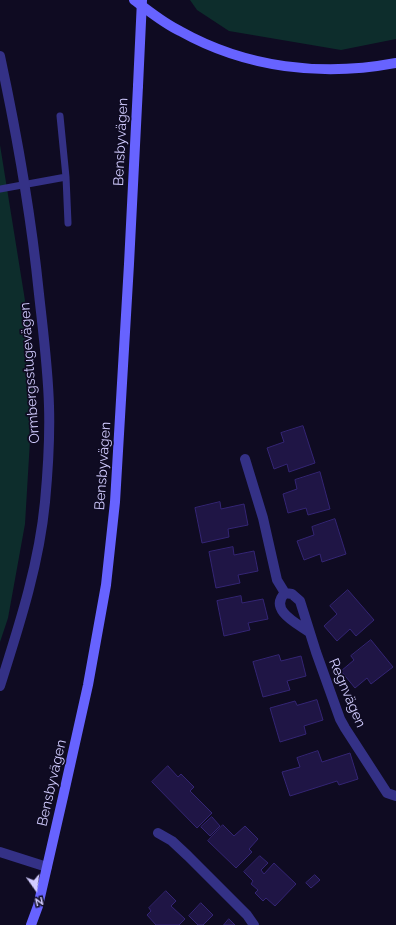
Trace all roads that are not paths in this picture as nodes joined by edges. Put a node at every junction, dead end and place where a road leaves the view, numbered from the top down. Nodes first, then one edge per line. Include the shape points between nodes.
1 (134, 0) edge
2 (142, 0) edge
3 (0, 56) edge
4 (396, 63) edge
5 (60, 116) dead end
6 (66, 177) junction
7 (24, 184) junction
8 (0, 189) edge
9 (68, 223) dead end
10 (245, 459) dead end
11 (285, 593) junction
12 (309, 632) junction
13 (0, 686) edge
14 (396, 796) edge
15 (158, 833) dead end
16 (0, 852) edge
17 (47, 867) junction
18 (31, 925) edge
19 (254, 925) edge

1 - 4 main road via 192,38 257,61 306,69 332,70
2 - 17 main road, Bensbyvägen, bridge via 130,264 115,502 108,570 88,685
3 - 7 street, Ormbergsstugevägen
5 - 6 lane
6 - 7 lane
6 - 9 lane
7 - 8 lane
7 - 13 street, Ormbergsstugevägen via 46,352 49,450 38,551 24,610
10 - 11 street, Regnvägen via 263,518 277,580
11 - 12 street, Regnvägen via 292,594 300,601
11 - 12 street via 280,601 282,611
12 - 14 street, Regnvägen via 345,728 388,793
15 - 19 street via 172,841 188,856
16 - 17 street
17 - 18 main road, Bensbyvägen

